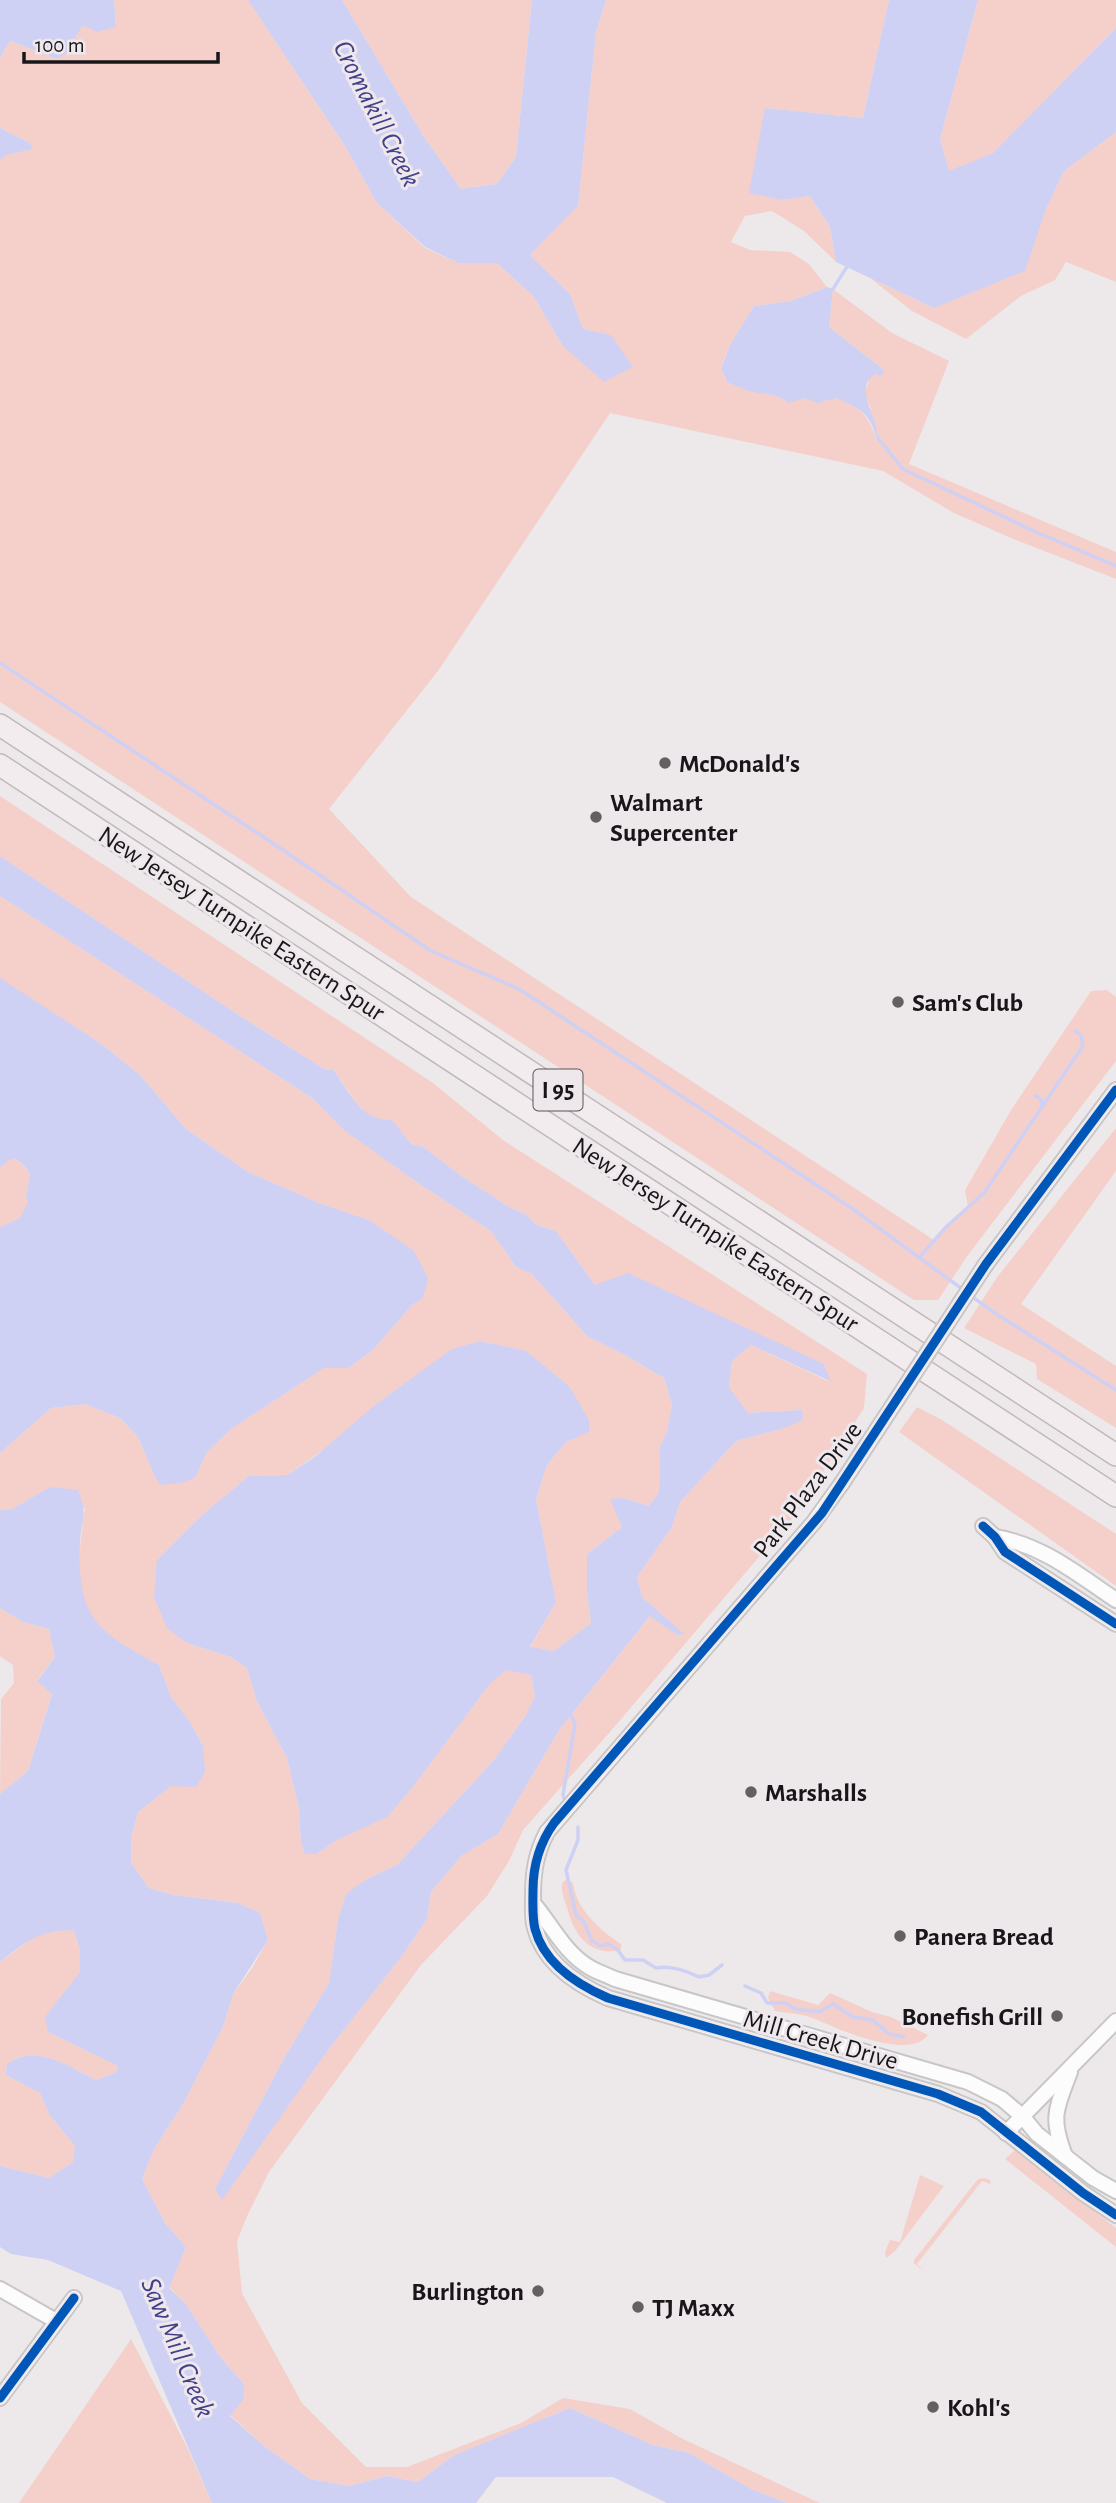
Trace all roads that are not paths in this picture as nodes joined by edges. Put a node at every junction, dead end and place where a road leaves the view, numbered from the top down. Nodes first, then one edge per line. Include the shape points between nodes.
1 (0, 725) edge
2 (0, 765) edge
3 (1116, 1090) edge
4 (1116, 1455) edge
5 (1116, 1496) edge
6 (982, 1526) dead end
7 (995, 1537) junction
8 (1116, 1600) edge
9 (1116, 1624) edge
10 (533, 1903) junction
11 (728, 2011) junction
12 (1116, 2021) edge
13 (717, 2029) junction
14 (1072, 2068) junction
15 (1023, 2116) junction
16 (1006, 2133) junction
17 (1066, 2157) junction
18 (1116, 2191) edge
19 (1116, 2215) edge
20 (0, 2289) edge
21 (74, 2298) dead end
22 (57, 2321) junction
23 (0, 2398) edge

1 - 4 highway, New Jersey Turnpike Eastern Spur / I 95
2 - 5 highway, New Jersey Turnpike Eastern Spur / I 95
3 - 10 street, Park Plaza Drive, bridge via 986,1264 807,1530 554,1823 536,1861
6 - 7 street
7 - 8 street via 1020,1541 1050,1556
7 - 9 street via 1005,1552
10 - 11 street, Mill Creek Drive via 560,1941 589,1967 615,1979
10 - 13 street, Mill Creek Drive via 535,1928 544,1946 582,1987
11 - 13 street
11 - 15 street, Mill Creek Drive via 968,2082
12 - 14 street
13 - 16 street, Mill Creek Drive via 938,2094 981,2112
14 - 15 street
14 - 17 street via 1055,2121
15 - 16 street
15 - 17 street, Mill Creek Drive
16 - 19 street, Mill Creek Drive
17 - 18 street, Mill Creek Drive
20 - 22 street
21 - 22 street
22 - 23 street

